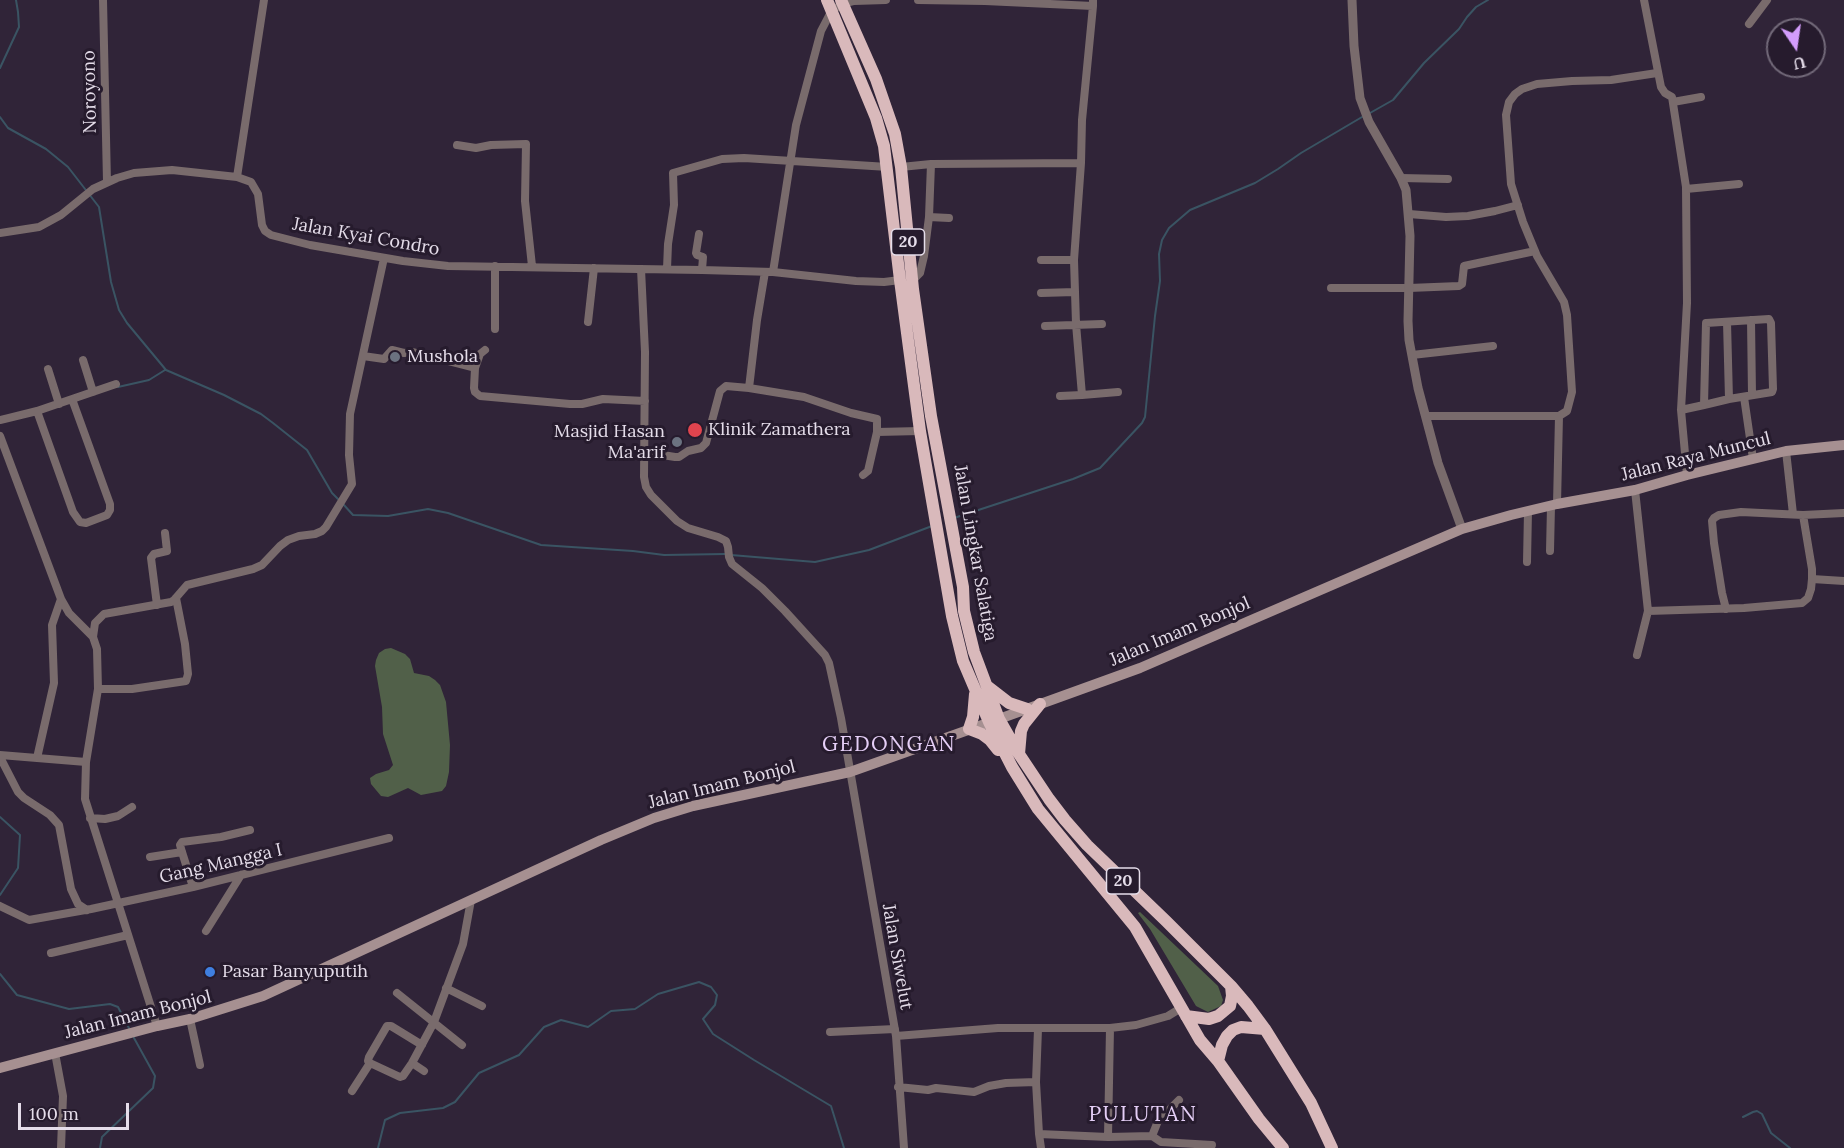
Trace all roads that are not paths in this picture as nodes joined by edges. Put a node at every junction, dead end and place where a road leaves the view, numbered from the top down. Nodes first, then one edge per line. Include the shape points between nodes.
1 (103, 0) edge
2 (264, 0) edge
3 (886, 0) edge
4 (918, 0) edge
5 (1352, 0) edge
6 (1644, 0) edge
7 (1767, 0) edge
8 (1093, 3) edge
9 (836, 4) edge
10 (1749, 24) dead end
11 (1657, 73) junction
12 (1701, 98) dead end
13 (1673, 102) junction
14 (457, 146) dead end
15 (791, 160) junction
16 (1081, 163) junction
17 (931, 164) junction
18 (894, 167) junction
19 (237, 177) junction
20 (1401, 178) junction
21 (1448, 178) dead end
22 (107, 182) junction
23 (1739, 184) dead end
24 (1686, 189) junction
25 (1518, 205) junction
26 (1409, 214) junction
27 (929, 217) junction
28 (949, 218) dead end
29 (0, 233) edge
30 (699, 234) dead end
31 (1535, 251) junction
32 (384, 258) junction
33 (1041, 260) dead end
34 (1074, 260) junction
35 (495, 266) junction
36 (532, 266) junction
37 (594, 268) junction
38 (641, 269) junction
39 (667, 269) junction
40 (702, 270) junction
41 (769, 272) junction
42 (906, 280) junction
43 (1331, 288) dead end
44 (1409, 288) junction
45 (1075, 291) junction
46 (1041, 293) dead end
47 (1751, 320) junction
48 (588, 322) dead end
49 (1727, 322) junction
50 (1076, 324) junction
51 (1102, 324) dead end
52 (1045, 326) dead end
53 (495, 329) dead end
54 (1493, 346) dead end
55 (485, 350) dead end
56 (1412, 355) junction
57 (363, 356) junction
58 (83, 360) dead end
59 (475, 368) junction
60 (48, 369) dead end
61 (116, 384) dead end
62 (749, 388) junction
63 (93, 392) junction
64 (1118, 392) dead end
65 (1082, 394) junction
66 (1060, 396) dead end
67 (1748, 396) junction
68 (1729, 399) junction
69 (645, 401) junction
70 (72, 402) junction
71 (59, 404) junction
72 (1704, 405) junction
73 (1681, 410) junction
74 (38, 414) junction
75 (1426, 416) junction
76 (1559, 416) junction
77 (0, 420) edge
78 (920, 431) junction
79 (877, 432) junction
80 (0, 436) edge
81 (1844, 445) edge
82 (1786, 451) junction
83 (644, 452) junction
84 (1754, 459) junction
85 (863, 475) dead end
86 (1687, 475) junction
87 (1635, 490) junction
88 (1554, 505) junction
89 (1528, 511) junction
90 (1844, 513) edge
91 (1793, 514) junction
92 (1803, 515) junction
93 (1462, 529) junction
94 (165, 533) dead end
95 (1550, 551) dead end
96 (1527, 562) dead end
97 (1812, 579) junction
98 (1844, 580) edge
99 (176, 598) junction
100 (61, 599) junction
101 (157, 605) junction
102 (1726, 609) junction
103 (1648, 610) junction
104 (93, 637) junction
105 (1637, 655) dead end
106 (980, 686) junction
107 (98, 689) junction
108 (1040, 704) junction
109 (1027, 709) junction
110 (994, 720) junction
111 (969, 729) junction
112 (1019, 754) junction
113 (0, 756) edge
114 (37, 758) junction
115 (86, 762) junction
116 (1012, 767) junction
117 (850, 772) junction
118 (132, 807) dead end
119 (90, 818) junction
120 (250, 830) dead end
121 (389, 838) dead end
122 (182, 852) junction
123 (150, 857) dead end
124 (240, 875) junction
125 (193, 887) junction
126 (471, 900) junction
127 (118, 903) junction
128 (0, 906) edge
129 (87, 910) junction
130 (206, 931) dead end
131 (128, 935) junction
132 (51, 953) dead end
133 (1231, 986) junction
134 (446, 988) junction
135 (397, 993) dead end
136 (482, 1006) dead end
137 (1184, 1012) junction
138 (190, 1019) junction
139 (434, 1022) junction
140 (157, 1026) junction
141 (1110, 1028) junction
142 (1038, 1029) junction
143 (1265, 1029) junction
144 (830, 1032) dead end
145 (895, 1032) junction
146 (422, 1045) junction
147 (462, 1045) dead end
148 (55, 1053) junction
149 (1218, 1062) junction
150 (370, 1063) junction
151 (412, 1063) junction
152 (200, 1065) dead end
153 (0, 1068) edge
154 (424, 1071) dead end
155 (1036, 1082) junction
156 (898, 1087) junction
157 (352, 1091) dead end
158 (1179, 1100) dead end
159 (1039, 1134) junction
160 (1152, 1136) junction
161 (1108, 1137) junction
162 (1212, 1145) dead end
163 (61, 1148) edge
164 (904, 1148) edge
165 (1041, 1148) edge
166 (1283, 1148) edge
167 (1332, 1148) edge

1 - 22 street, Noroyono
2 - 19 street
3 - 9 street
4 - 8 street
5 - 20 street via 1360,98
6 - 11 street
7 - 10 street
8 - 16 street
9 - 15 street via 820,31
9 - 18 highway, Jalan Lingkar Salatiga / 20
11 - 13 street via 1660,87
11 - 25 street via 1537,84 1515,93 1506,115 1506,134 1510,184
12 - 13 street
13 - 24 street
14 - 36 street via 526,144 525,201
15 - 18 street
15 - 39 street via 722,159 673,173
15 - 41 street
16 - 17 street
16 - 34 street
17 - 18 street
17 - 27 street
18 - 42 highway, Jalan Lingkar Salatiga / 20
19 - 22 street via 172,170 134,173
19 - 32 street, Jalan Kyai Condro via 256,187 262,225 268,233
20 - 21 street
20 - 26 street
22 - 29 street via 39,227
23 - 24 street
24 - 73 street via 1687,303
25 - 26 street via 1468,216
25 - 31 street
26 - 44 street
27 - 28 street
27 - 42 street via 920,273
30 - 40 street via 696,253 703,257
31 - 44 street via 1464,266 1460,285
31 - 76 street via 1564,302 1567,315 1572,392 1567,411
32 - 35 street, Jalan Kyai Condro via 448,266
32 - 57 street
33 - 34 street
34 - 45 street
35 - 36 street, Jalan Kyai Condro
35 - 53 street
36 - 37 street, Jalan Kyai Condro
37 - 38 street, Jalan Kyai Condro
37 - 48 street
38 - 39 street, Jalan Kyai Condro
38 - 69 street
39 - 40 street, Jalan Kyai Condro
40 - 41 street, Jalan Kyai Condro
41 - 42 street, Jalan Kyai Condro via 856,281
41 - 62 street via 757,320
42 - 78 highway, Jalan Lingkar Salatiga / 20
42 - 106 highway, Jalan Lingkar Salatiga / 20
43 - 44 street
44 - 56 street
45 - 46 street
45 - 50 street
47 - 49 street
47 - 67 street
47 - 67 street via 1771,321 1773,389
49 - 68 street
49 - 72 street via 1706,325
50 - 51 street
50 - 52 street
50 - 65 street
54 - 56 street
55 - 59 street
56 - 75 street
57 - 59 street via 384,359 392,350 412,352
57 - 99 street via 351,414 352,484 326,527 288,540 253,569 187,585
58 - 63 street
59 - 69 street via 474,388 480,396 570,404 603,399
60 - 71 street
61 - 63 street
62 - 79 street via 804,397 876,418
62 - 83 street via 726,386 720,390 706,443 701,448 675,457
63 - 70 street
64 - 65 street
65 - 66 street
67 - 68 street
67 - 84 street
68 - 72 street
69 - 83 street
70 - 71 street
70 - 74 street via 110,504 107,515 86,523 78,521 73,512
71 - 74 street
72 - 73 street
73 - 86 street
74 - 77 street
75 - 76 street
75 - 93 street
76 - 88 street
78 - 79 street
78 - 106 highway, Jalan Lingkar Salatiga / 20 via 952,616 963,661
79 - 85 street via 868,471
80 - 100 street
81 - 82 main road, Jalan Raya Muncul
82 - 84 main road, Jalan Raya Muncul
82 - 91 street
83 - 117 street via 644,477 651,495 683,524 724,540 732,564 762,588 825,655 830,663
84 - 86 main road, Jalan Raya Muncul
86 - 87 main road, Jalan Raya Muncul
87 - 88 main road, Jalan Raya Muncul
87 - 103 street
88 - 89 main road, Jalan Imam Bonjol
88 - 95 street
89 - 93 main road, Jalan Imam Bonjol
89 - 96 street
90 - 92 street
91 - 92 street
91 - 102 street via 1741,512 1714,518 1714,543
92 - 97 street
93 - 108 main road, Jalan Imam Bonjol via 1140,668
94 - 101 street via 166,551 151,558
97 - 98 street
97 - 102 street via 1808,598 1802,603
99 - 101 street
99 - 107 street via 186,644 186,681 132,689
100 - 104 street
100 - 114 street via 52,625 54,682
101 - 104 street via 104,614 95,622
102 - 103 street
103 - 105 street
104 - 107 street
106 - 109 highway
106 - 110 highway, Jalan Lingkar Salatiga / 20
106 - 111 highway
107 - 115 street
108 - 109 main road, Jalan Imam Bonjol
108 - 112 highway via 1021,731
109 - 110 main road, Jalan Imam Bonjol
110 - 111 main road, Jalan Imam Bonjol
110 - 112 highway, Jalan Lingkar Salatiga / 20
110 - 116 highway, Jalan Lingkar Salatiga / 20
111 - 116 highway via 990,740
111 - 117 main road, Jalan Imam Bonjol
112 - 133 highway, Jalan Lingkar Salatiga / 20 via 1049,799 1088,845
113 - 114 street
113 - 129 street via 18,792 58,825 71,889 78,904
114 - 115 street
115 - 119 street via 84,788
116 - 137 highway, Jalan Lingkar Salatiga / 20 via 1038,809 1135,927
117 - 126 main road, Jalan Imam Bonjol via 654,818
117 - 145 street, Jalan Siwelut
118 - 119 street via 118,816
119 - 127 street
120 - 122 street via 182,842
121 - 124 street, Gang Mangga I
122 - 123 street
122 - 125 street
124 - 125 street, Gang Mangga I
124 - 130 street
125 - 127 street, Gang Mangga I
126 - 134 street via 463,945
126 - 138 main road, Jalan Imam Bonjol via 262,996
127 - 129 street, Gang Mangga I
127 - 131 street
128 - 129 street, Gang Mangga I via 29,920
131 - 132 street
131 - 140 street
133 - 137 highway via 1230,1006 1218,1016 1209,1018
133 - 143 highway, Jalan Lingkar Salatiga / 20
134 - 136 street
134 - 139 street
135 - 139 street
137 - 141 street
137 - 149 highway, Jalan Lingkar Salatiga / 20
138 - 140 main road, Jalan Imam Bonjol
138 - 152 street
139 - 146 street
139 - 147 street
140 - 148 main road, Jalan Imam Bonjol
141 - 142 street
141 - 161 street
142 - 145 street
142 - 155 street
143 - 149 highway via 1233,1030 1227,1035
143 - 167 highway, Jalan Lingkar Salatiga / 20 via 1311,1103
144 - 145 street
145 - 156 street, Jalan Siwelut
146 - 150 street via 388,1025 369,1057
146 - 151 street
148 - 153 main road, Jalan Imam Bonjol
148 - 163 street via 63,1103
149 - 166 highway, Jalan Lingkar Salatiga / 20
150 - 151 street via 400,1077
150 - 157 street
151 - 154 street
155 - 156 street via 1006,1083 974,1092
155 - 159 street
156 - 164 street, Jalan Siwelut
158 - 160 street via 1158,1120
159 - 161 street
159 - 165 street
160 - 161 street
160 - 162 street via 1161,1142

